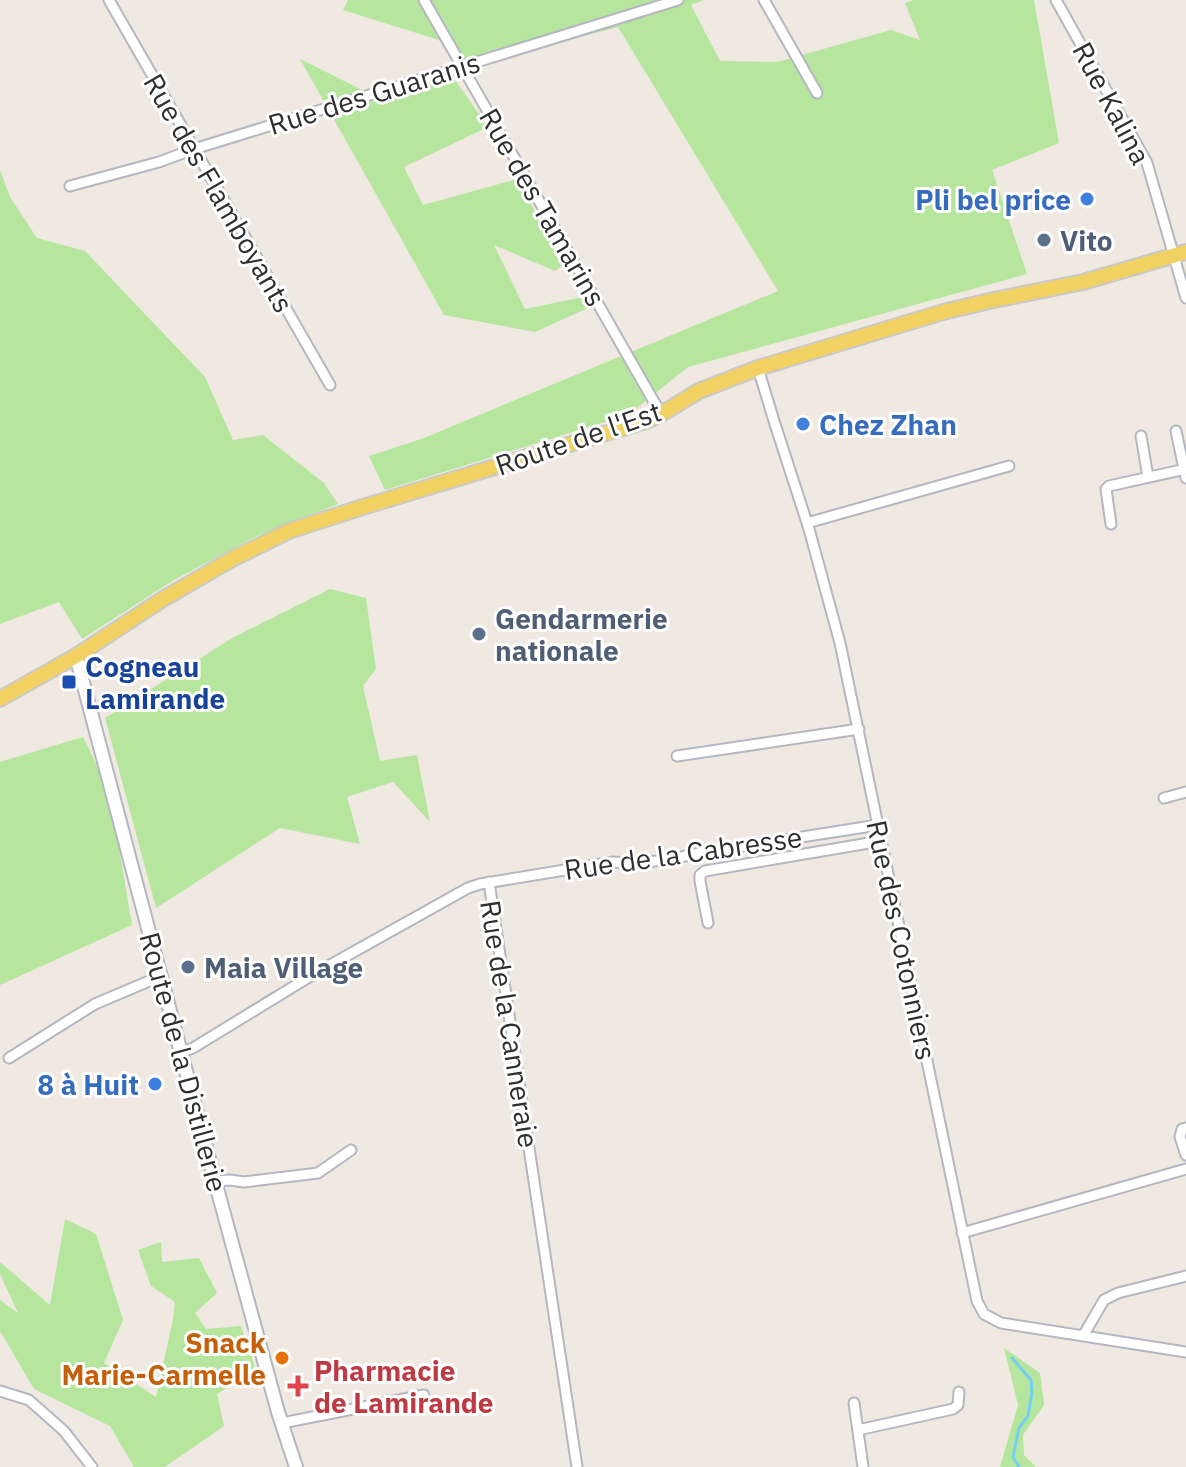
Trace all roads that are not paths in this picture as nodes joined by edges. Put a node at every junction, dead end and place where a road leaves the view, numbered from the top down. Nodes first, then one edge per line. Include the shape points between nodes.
1 (109, 0) edge
2 (424, 0) edge
3 (678, 0) edge
4 (764, 0) edge
5 (1056, 0) edge
6 (462, 65) junction
7 (817, 93) dead end
8 (194, 149) junction
9 (70, 186) dead end
10 (1180, 254) edge
11 (1186, 298) edge
12 (758, 368) junction
13 (330, 385) dead end
14 (661, 414) junction
15 (1176, 431) dead end
16 (1141, 436) dead end
17 (1009, 466) dead end
18 (1185, 472) edge
19 (1148, 477) junction
20 (807, 523) junction
21 (1111, 524) dead end
22 (76, 656) junction
23 (0, 699) edge
24 (859, 729) junction
25 (677, 756) dead end
26 (1186, 792) edge
27 (1164, 798) dead end
28 (878, 825) junction
29 (881, 840) junction
30 (489, 882) junction
31 (708, 923) dead end
32 (161, 976) junction
33 (182, 1052) junction
34 (9, 1058) dead end
35 (1186, 1128) edge
36 (351, 1150) dead end
37 (1186, 1155) edge
38 (1186, 1169) edge
39 (215, 1181) junction
40 (962, 1233) junction
41 (1186, 1276) edge
42 (1083, 1336) junction
43 (1186, 1352) edge
44 (0, 1391) edge
45 (959, 1392) dead end
46 (424, 1395) dead end
47 (854, 1403) dead end
48 (282, 1423) junction
49 (858, 1430) junction
50 (92, 1467) edge
51 (296, 1467) edge
52 (577, 1467) edge
53 (863, 1467) edge

1 - 8 street, Rue des Flamboyants
2 - 6 street, Rue des Tamarins
3 - 6 street, Rue des Guaranis
4 - 7 street
5 - 10 street, Rue Kalina via 1147,163
6 - 8 street, Rue des Guaranis
6 - 14 street, Rue des Tamarins
8 - 9 street, Rue des Guaranis
8 - 13 street, Rue des Flamboyants
10 - 11 street, Rue Kalina
10 - 12 main road, Route de l'Est via 1083,282 943,312
12 - 14 main road, Route de l'Est via 699,391
12 - 20 street, Rue des Cotonniers
14 - 22 main road, Route de l'Est via 289,531 163,599
15 - 18 street
16 - 19 street
17 - 20 street
18 - 19 street
19 - 21 street via 1106,489
20 - 24 street, Rue des Cotonniers
22 - 23 main road, Route de l'Est
22 - 32 street, Route de la Distillerie
24 - 25 street
24 - 28 street, Rue des Cotonniers
26 - 27 street
28 - 29 street, Rue des Cotonniers
28 - 30 street, Rue de la Cabresse
29 - 31 street via 705,871 700,881
29 - 40 street, Rue des Cotonniers
30 - 33 street, Rue de la Canneraie via 455,893
30 - 52 street, Rue de la Canneraie
32 - 33 street, Route de la Distillerie
32 - 34 street via 95,1004
33 - 39 street, Route de la Distillerie
35 - 37 street via 1180,1133
36 - 39 street via 318,1173
38 - 40 street
39 - 48 street, Route de la Distillerie
40 - 42 street, Rue des Cotonniers via 984,1314 1001,1323
41 - 42 street via 1104,1300
42 - 43 street, Rue des Cotonniers
44 - 50 street via 29,1400 64,1431
45 - 49 street via 953,1409
46 - 48 street
47 - 49 street
48 - 51 street, Route de la Distillerie
49 - 53 street

